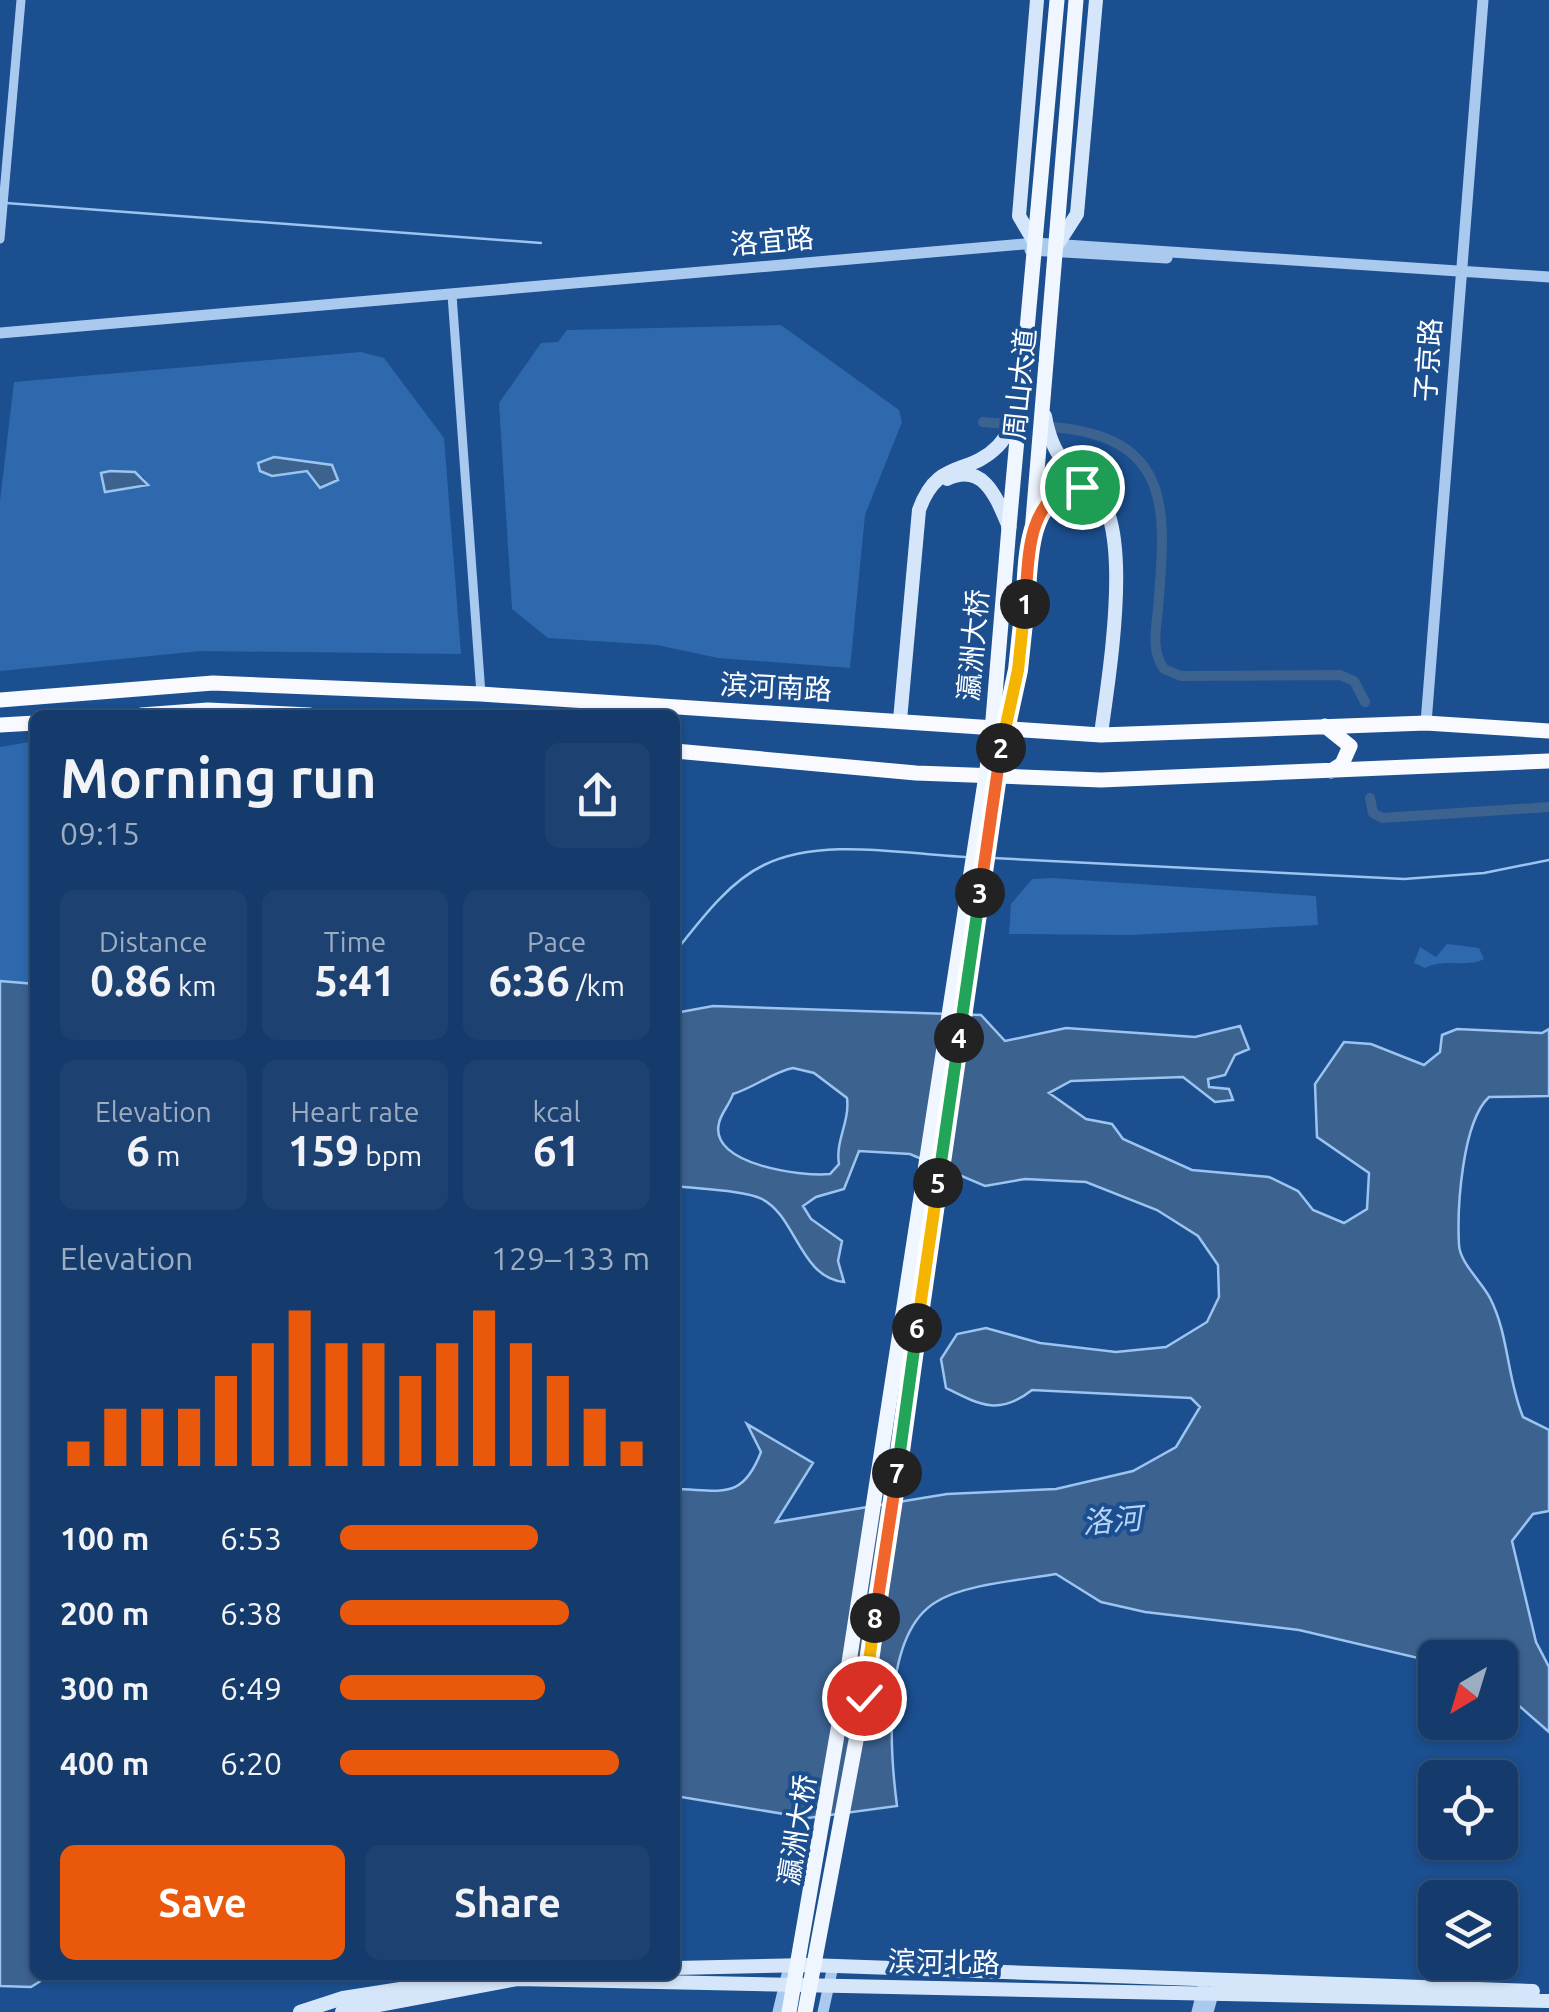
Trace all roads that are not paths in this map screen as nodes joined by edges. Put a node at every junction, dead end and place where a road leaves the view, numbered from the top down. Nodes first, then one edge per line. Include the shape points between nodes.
1 (21, 0) edge
2 (1037, 0) edge
3 (1057, 0) edge
4 (1076, 0) edge
5 (1096, 0) edge
6 (1483, 0) edge
7 (2, 215) edge
8 (0, 239) edge
9 (1035, 246) junction
10 (1058, 246) junction
11 (1459, 275) junction
12 (1549, 280) edge
13 (452, 299) junction
14 (0, 337) edge
15 (1022, 406) junction
16 (1043, 407) junction
17 (1009, 527) junction
18 (1032, 532) junction
19 (918, 537) junction
20 (1116, 576) junction
21 (481, 694) junction
22 (0, 700) edge
23 (664, 710) edge
24 (680, 711) edge
25 (900, 720) junction
26 (30, 723) edge
27 (1426, 723) junction
28 (0, 726) edge
29 (1325, 726) junction
30 (1549, 731) edge
31 (1100, 736) junction
32 (680, 751) edge
33 (1549, 761) edge
34 (1330, 772) junction
35 (789, 1966) junction
36 (833, 1966) junction
37 (680, 1968) edge
38 (456, 1980) edge
39 (507, 1980) edge
40 (606, 1980) edge
41 (785, 1984) junction
42 (829, 1985) junction
43 (1209, 1986) junction
44 (1549, 1992) edge
45 (1549, 2001) edge
46 (300, 2012) edge
47 (342, 2012) edge
48 (778, 2012) edge
49 (789, 2012) edge
50 (804, 2012) edge
51 (822, 2012) edge
52 (1197, 2012) edge
53 (1208, 2012) edge

1 - 7 street
2 - 9 main road, 周山大道 via 1019,216
3 - 9 main road, 周山大道
4 - 10 main road, 周山大道
5 - 10 main road, 周山大道 via 1077,214
6 - 11 street, 子京路
7 - 8 street
9 - 10 street, 洛宜路
9 - 13 street, 洛宜路
9 - 15 main road, 周山大道
10 - 11 street, 洛宜路
10 - 16 main road, 周山大道
11 - 12 street, 洛宜路
11 - 27 street, 子京路
13 - 14 street, 洛宜路
13 - 21 street
15 - 17 main road, 周山大道
15 - 19 main road via 996,448 936,476 918,510
16 - 18 main road, 周山大道
16 - 20 main road via 1050,446 1060,460 1103,487 1117,506 1123,531
17 - 19 main road via 993,490 971,474 958,474 936,489
17 - 49 main road, 瀛洲大桥, bridge via 991,743
18 - 20 main road via 1054,494 1066,487 1095,492 1115,524
18 - 50 main road, 瀛洲大桥, bridge via 1018,670 1002,743 864,1698
19 - 25 main road
20 - 31 main road
21 - 22 highway, 滨河南路 via 213,684
21 - 23 highway, 滨河南路
24 - 25 highway, 滨河南路
25 - 31 highway, 滨河南路
26 - 28 highway
27 - 29 highway, 滨河南路
27 - 30 highway, 滨河南路
29 - 31 highway, 滨河南路
29 - 34 highway via 1350,746
32 - 34 highway via 1082,780
33 - 34 highway
35 - 36 main road, 滨河北路
35 - 37 main road, 滨河北路
35 - 41 street
36 - 42 street
36 - 43 main road, 滨河北路
38 - 46 main road via 343,1998
39 - 47 main road, 滨河北路
40 - 41 main road, 滨河北路
41 - 42 main road, 滨河北路
41 - 48 street
42 - 43 main road, 滨河北路
42 - 51 street
43 - 44 main road, 滨河北路
43 - 45 main road, 滨河北路
43 - 52 street
43 - 53 street

